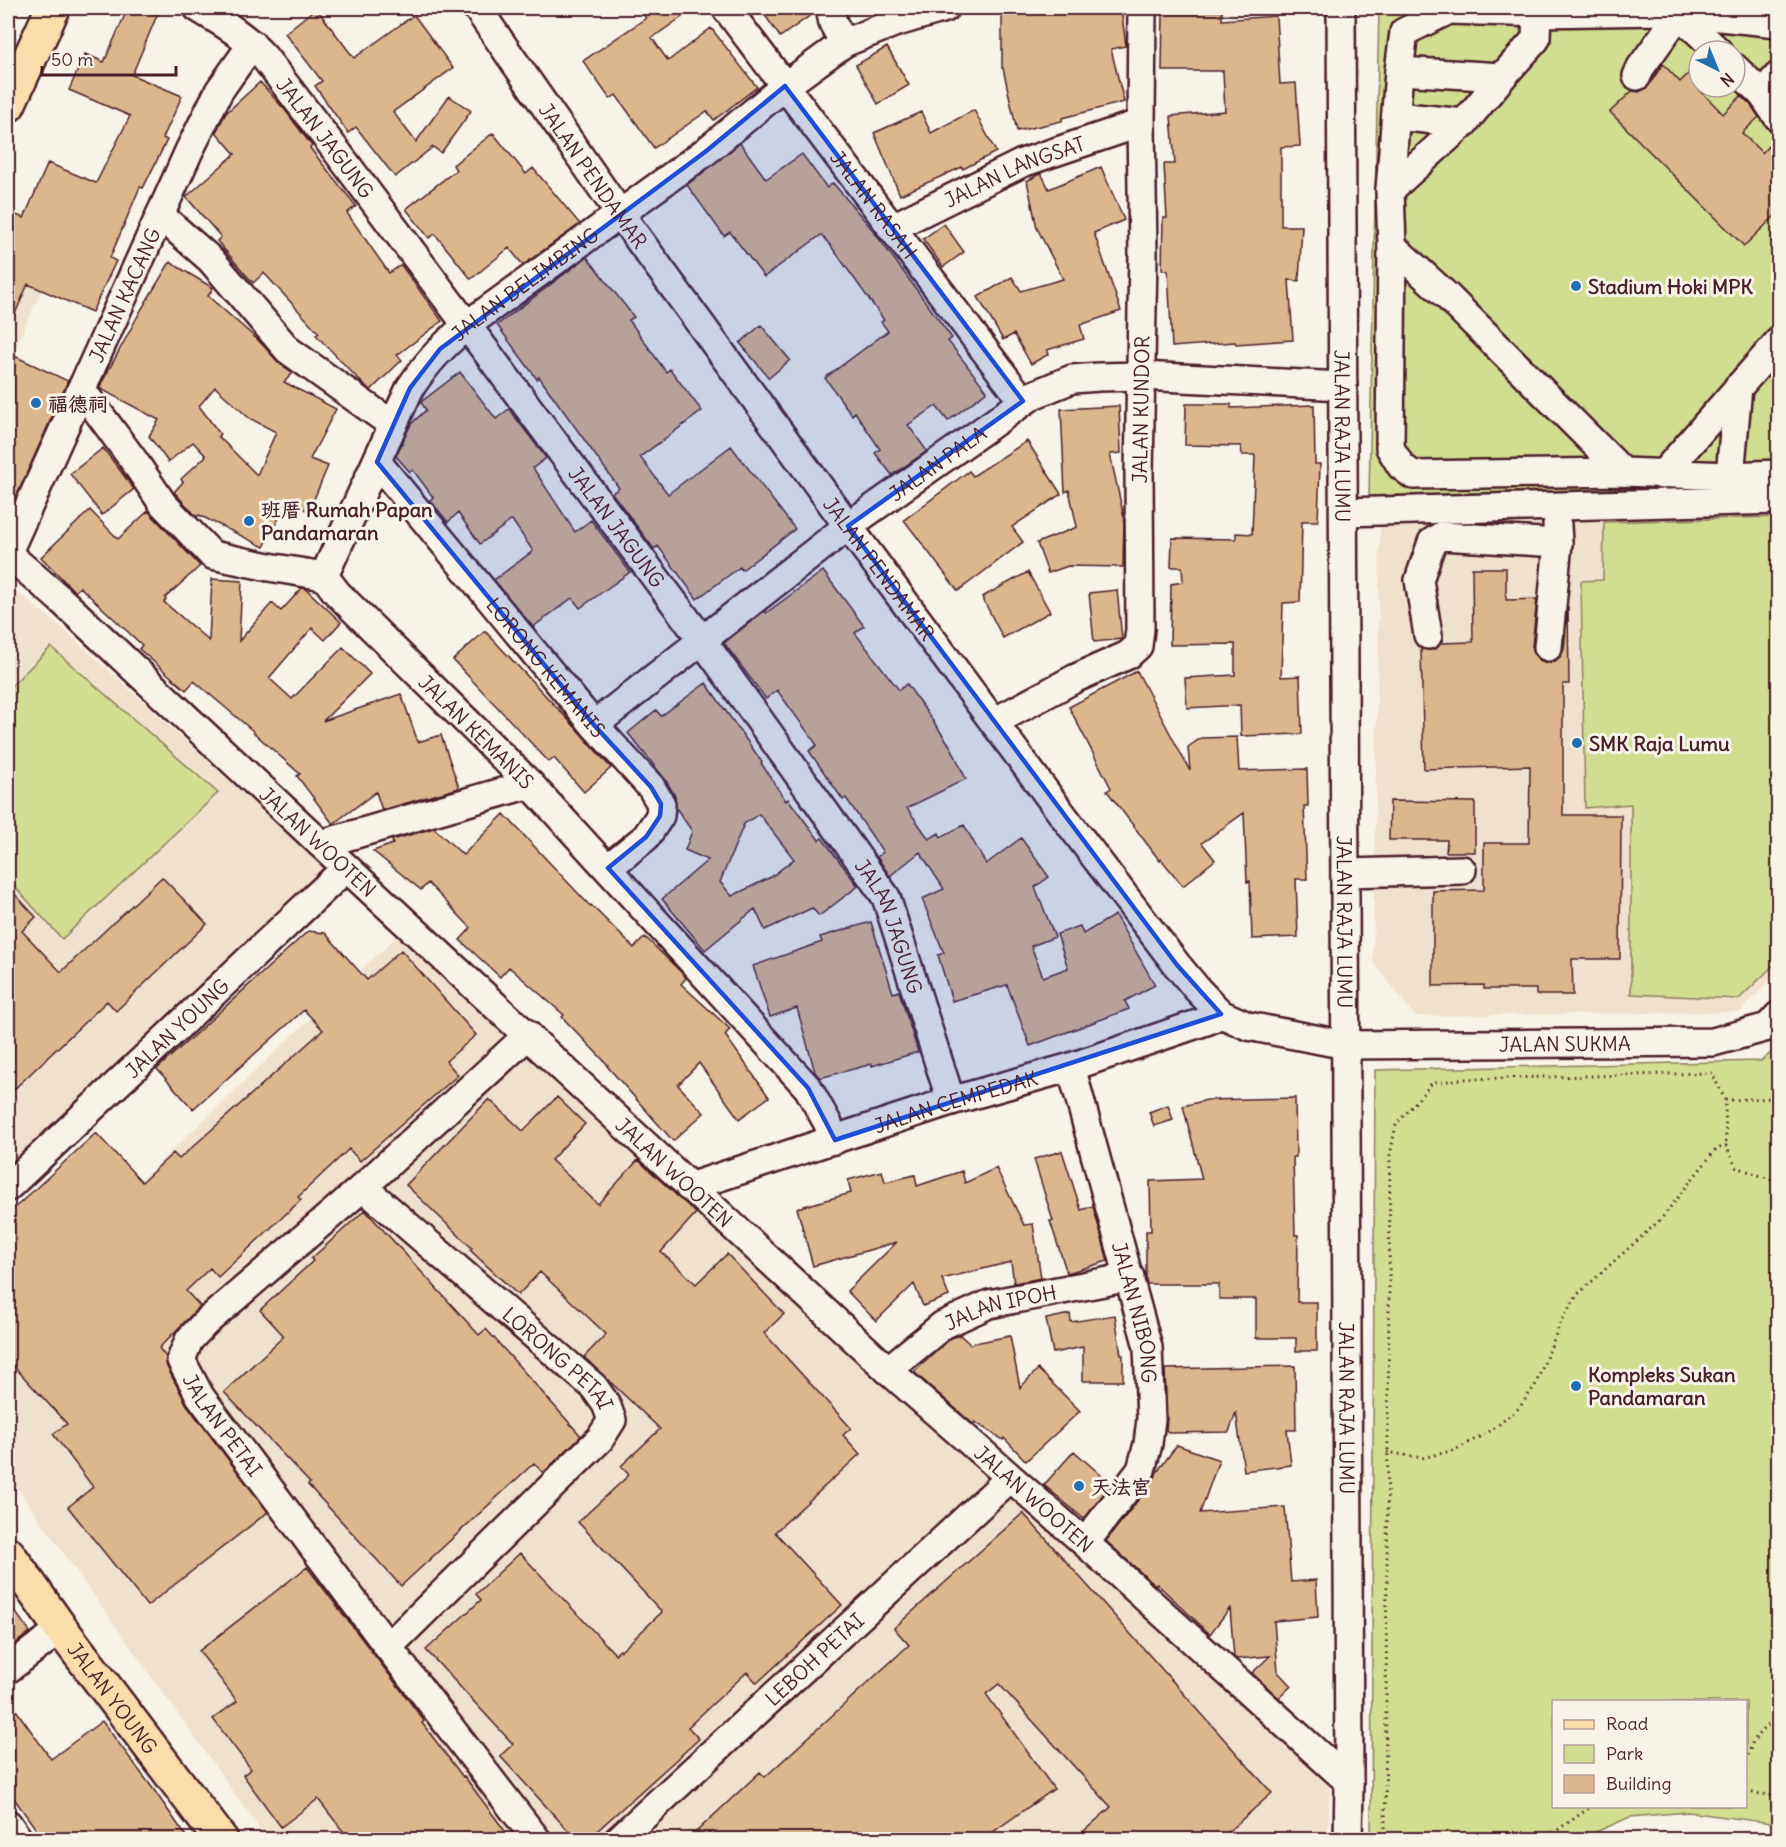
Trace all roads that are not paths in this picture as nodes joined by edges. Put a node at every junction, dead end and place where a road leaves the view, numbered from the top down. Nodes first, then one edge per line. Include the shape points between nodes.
1 (53, 8) edge
2 (198, 8) edge
3 (477, 8) edge
4 (726, 8) edge
5 (830, 8) edge
6 (945, 8) edge
7 (1142, 8) edge
8 (1341, 8) edge
9 (1537, 10) edge
10 (1679, 10) edge
11 (1779, 23) edge
12 (1707, 39) edge
13 (844, 43) junction
14 (252, 44) junction
15 (1399, 70) junction
16 (1747, 74) edge
17 (1637, 76) dead end
18 (1502, 77) junction
19 (1770, 85) edge
20 (785, 86) junction
21 (8, 105) edge
22 (1396, 116) junction
23 (1779, 117) edge
24 (1141, 123) junction
25 (1464, 123) junction
26 (1390, 190) junction
27 (620, 214) junction
28 (160, 215) junction
29 (891, 228) junction
30 (1392, 246) junction
31 (467, 325) junction
32 (1779, 342) edge
33 (1141, 376) junction
34 (1343, 386) junction
35 (1738, 387) junction
36 (81, 389) junction
37 (1023, 401) junction
38 (393, 425) junction
39 (377, 462) junction
40 (1623, 472) junction
41 (1662, 475) junction
42 (1731, 476) junction
43 (1775, 479) edge
44 (1555, 506) junction
45 (1344, 512) junction
46 (848, 526) junction
47 (1558, 543) junction
48 (8, 553) edge
49 (324, 576) junction
50 (1428, 635) dead end
51 (702, 640) junction
52 (1548, 647) dead end
53 (994, 722) junction
54 (594, 725) junction
55 (530, 784) junction
56 (321, 844) junction
57 (346, 868) junction
58 (608, 868) junction
59 (1462, 870) dead end
60 (1345, 873) junction
61 (1221, 1014) junction
62 (1779, 1016) edge
63 (528, 1035) junction
64 (1346, 1045) junction
65 (1071, 1067) junction
66 (951, 1101) junction
67 (835, 1140) junction
68 (689, 1186) junction
69 (8, 1187) edge
70 (363, 1187) junction
71 (1130, 1277) junction
72 (888, 1370) junction
73 (1010, 1478) junction
74 (1084, 1543) junction
75 (8, 1554) edge
76 (62, 1629) junction
77 (388, 1647) junction
78 (8, 1669) edge
79 (1349, 1782) junction
80 (8, 1824) edge
81 (1350, 1838) edge
82 (19, 1839) edge
83 (221, 1839) edge
84 (537, 1839) edge
85 (618, 1839) edge

1 - 21 main road
2 - 14 street, JALAN JAGUNG
3 - 27 street, JALAN PENDAMAR
4 - 20 street, JALAN RASAH
5 - 13 street via 833,24
6 - 13 street, JALAN BELIMBING
7 - 24 street, JALAN KUNDOR
8 - 34 street, JALAN RAJA LUMU
9 - 10 street
9 - 15 street via 1449,9 1404,32
9 - 18 street via 1536,39
10 - 11 street
10 - 12 street
10 - 17 street
13 - 20 street, JALAN BELIMBING
14 - 28 street, JALAN KACANG via 219,91
14 - 31 street, JALAN JAGUNG
15 - 18 street
15 - 22 street
16 - 19 street
18 - 25 street
19 - 23 street
20 - 27 street, JALAN BELIMBING via 705,153
20 - 29 street, JALAN RASAH
22 - 25 street
22 - 26 street
24 - 29 street, JALAN LANGSAT via 1022,163
24 - 33 street, JALAN KUNDOR
25 - 26 street
26 - 30 street
27 - 31 street, JALAN BELIMBING
27 - 46 street, JALAN PENDAMAR
28 - 36 street, JALAN KACANG
28 - 38 street via 211,260 288,350
29 - 37 street, JALAN RASAH
30 - 40 street
30 - 40 street via 1390,448 1401,466 1413,475
31 - 38 street, JALAN BELIMBING via 426,364
31 - 51 street, JALAN JAGUNG
32 - 35 street
33 - 34 street, JALAN PALA
33 - 37 street, JALAN PALA via 1072,379
33 - 53 street, JALAN KUNDOR via 1138,646
34 - 45 street, JALAN RAJA LUMU
35 - 41 street
35 - 42 street
36 - 48 street, JALAN KACANG
36 - 49 street via 164,504 213,555
37 - 46 street, JALAN PALA
38 - 39 street, JALAN BELIMBING
39 - 49 street, JALAN BELIMBING
39 - 54 street, LORONG KEMANIS
40 - 41 street
41 - 42 street
42 - 43 street
43 - 44 street
44 - 45 street
44 - 47 street
45 - 60 street, JALAN RAJA LUMU
46 - 51 street, JALAN PALA
46 - 53 street, JALAN PENDAMAR
47 - 50 street via 1441,536 1432,542 1419,580
47 - 52 street
48 - 56 street, JALAN WOOTEN
49 - 55 street, JALAN KEMANIS
51 - 54 street, JALAN PALA
51 - 66 street, JALAN JAGUNG via 886,897
53 - 61 street, JALAN PENDAMAR via 1177,965
54 - 58 street, LORONG KEMANIS via 651,787 661,804 660,816 646,837
55 - 56 street
55 - 58 street, JALAN KEMANIS
56 - 57 street, JALAN WOOTEN
57 - 63 street, JALAN WOOTEN
57 - 69 street, JALAN YOUNG
58 - 67 street, JALAN KEMANIS via 808,1088
59 - 60 street
60 - 64 street, JALAN RAJA LUMU
61 - 64 street, JALAN PENDAMAR via 1248,1026
61 - 65 street, JALAN CEMPEDAK
62 - 64 street, JALAN SUKMA via 1768,1027 1713,1042
63 - 68 street, JALAN WOOTEN
63 - 70 street, JALAN PETAI
64 - 79 street, JALAN RAJA LUMU
65 - 66 street, JALAN CEMPEDAK
65 - 71 street, JALAN NIBONG
66 - 67 street, JALAN CEMPEDAK
67 - 68 street, JALAN CEMPEDAK
68 - 72 street, JALAN WOOTEN
70 - 77 street, JALAN PETAI via 205,1323 189,1340 181,1360 200,1396
70 - 77 street, LORONG PETAI via 594,1387 612,1420 600,1439
71 - 72 street, JALAN IPOH via 989,1304 943,1324
71 - 74 street, JALAN NIBONG via 1148,1347 1148,1444 1141,1470
72 - 73 street, JALAN WOOTEN
73 - 74 street, JALAN WOOTEN
73 - 85 street, LEBOH PETAI
74 - 79 street, JALAN WOOTEN
75 - 76 main road, JALAN YOUNG
76 - 78 street
76 - 83 main road, JALAN YOUNG
77 - 84 street, JALAN PETAI
79 - 81 street, JALAN RAJA LUMU
80 - 82 street

